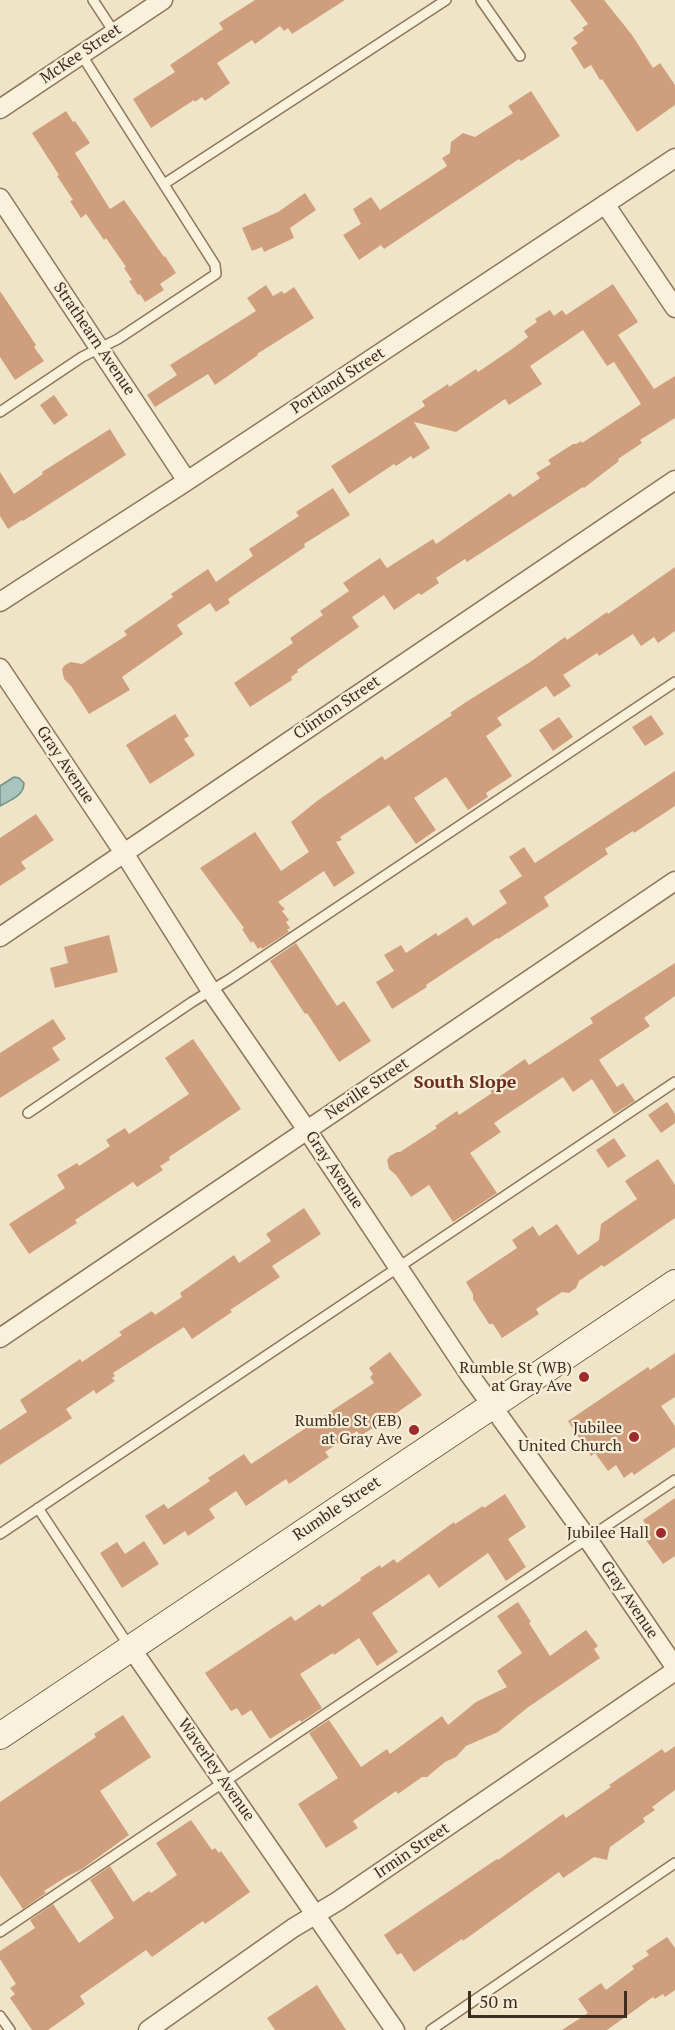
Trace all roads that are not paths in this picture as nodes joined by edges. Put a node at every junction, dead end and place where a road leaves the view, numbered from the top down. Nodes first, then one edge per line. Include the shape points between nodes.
1 (93, 0) edge
2 (162, 0) edge
3 (446, 0) edge
4 (481, 0) edge
5 (114, 32) junction
6 (81, 54) junction
7 (519, 56) dead end
8 (0, 109) edge
9 (675, 158) edge
10 (164, 184) junction
11 (0, 198) edge
12 (605, 204) junction
13 (675, 308) edge
14 (101, 348) junction
15 (0, 412) edge
16 (675, 480) edge
17 (187, 481) junction
18 (0, 602) edge
19 (0, 668) edge
20 (675, 682) edge
21 (124, 853) junction
22 (675, 881) edge
23 (0, 937) edge
24 (211, 991) junction
25 (675, 1082) edge
26 (28, 1113) dead end
27 (307, 1130) junction
28 (399, 1268) junction
29 (675, 1282) edge
30 (0, 1338) edge
31 (492, 1405) junction
32 (675, 1480) edge
33 (38, 1508) junction
34 (0, 1534) edge
35 (587, 1538) junction
36 (131, 1648) junction
37 (675, 1669) edge
38 (0, 1736) edge
39 (224, 1781) junction
40 (675, 1863) edge
41 (315, 1914) junction
42 (0, 1932) edge
43 (0, 2016) edge
44 (10, 2030) edge
45 (148, 2030) edge
46 (395, 2030) edge
47 (431, 2030) edge

1 - 5 lane
2 - 5 street, McKee Street
3 - 10 lane
4 - 7 lane
5 - 6 street, McKee Street
6 - 8 street, McKee Street
6 - 10 lane
9 - 12 street, Portland Street
10 - 14 lane via 215,265 216,274
11 - 14 street, Strathearn Avenue
12 - 13 street
12 - 17 street, Portland Street
14 - 15 lane
14 - 17 street, Strathearn Avenue
16 - 21 street, Clinton Street
17 - 18 street, Portland Street
19 - 21 street, Gray Avenue
20 - 24 lane
21 - 23 street, Clinton Street
21 - 24 street, Gray Avenue
22 - 27 street, Neville Street
24 - 26 lane
24 - 27 street, Gray Avenue
25 - 28 lane
27 - 28 street, Gray Avenue
27 - 30 street, Neville Street
28 - 31 street, Gray Avenue
28 - 33 lane
29 - 31 street, Rumble Street
31 - 35 street, Gray Avenue
31 - 36 street, Rumble Street
32 - 35 lane
33 - 34 lane
33 - 36 lane, Waverley Avenue
35 - 37 street, Gray Avenue
35 - 39 lane
36 - 38 street, Rumble Street
36 - 39 street, Waverley Avenue
37 - 41 street, Irmin Street
39 - 41 street, Waverley Avenue
39 - 42 lane
40 - 47 lane
41 - 45 street, Irmin Street
41 - 46 street, Waverley Avenue
43 - 44 lane

